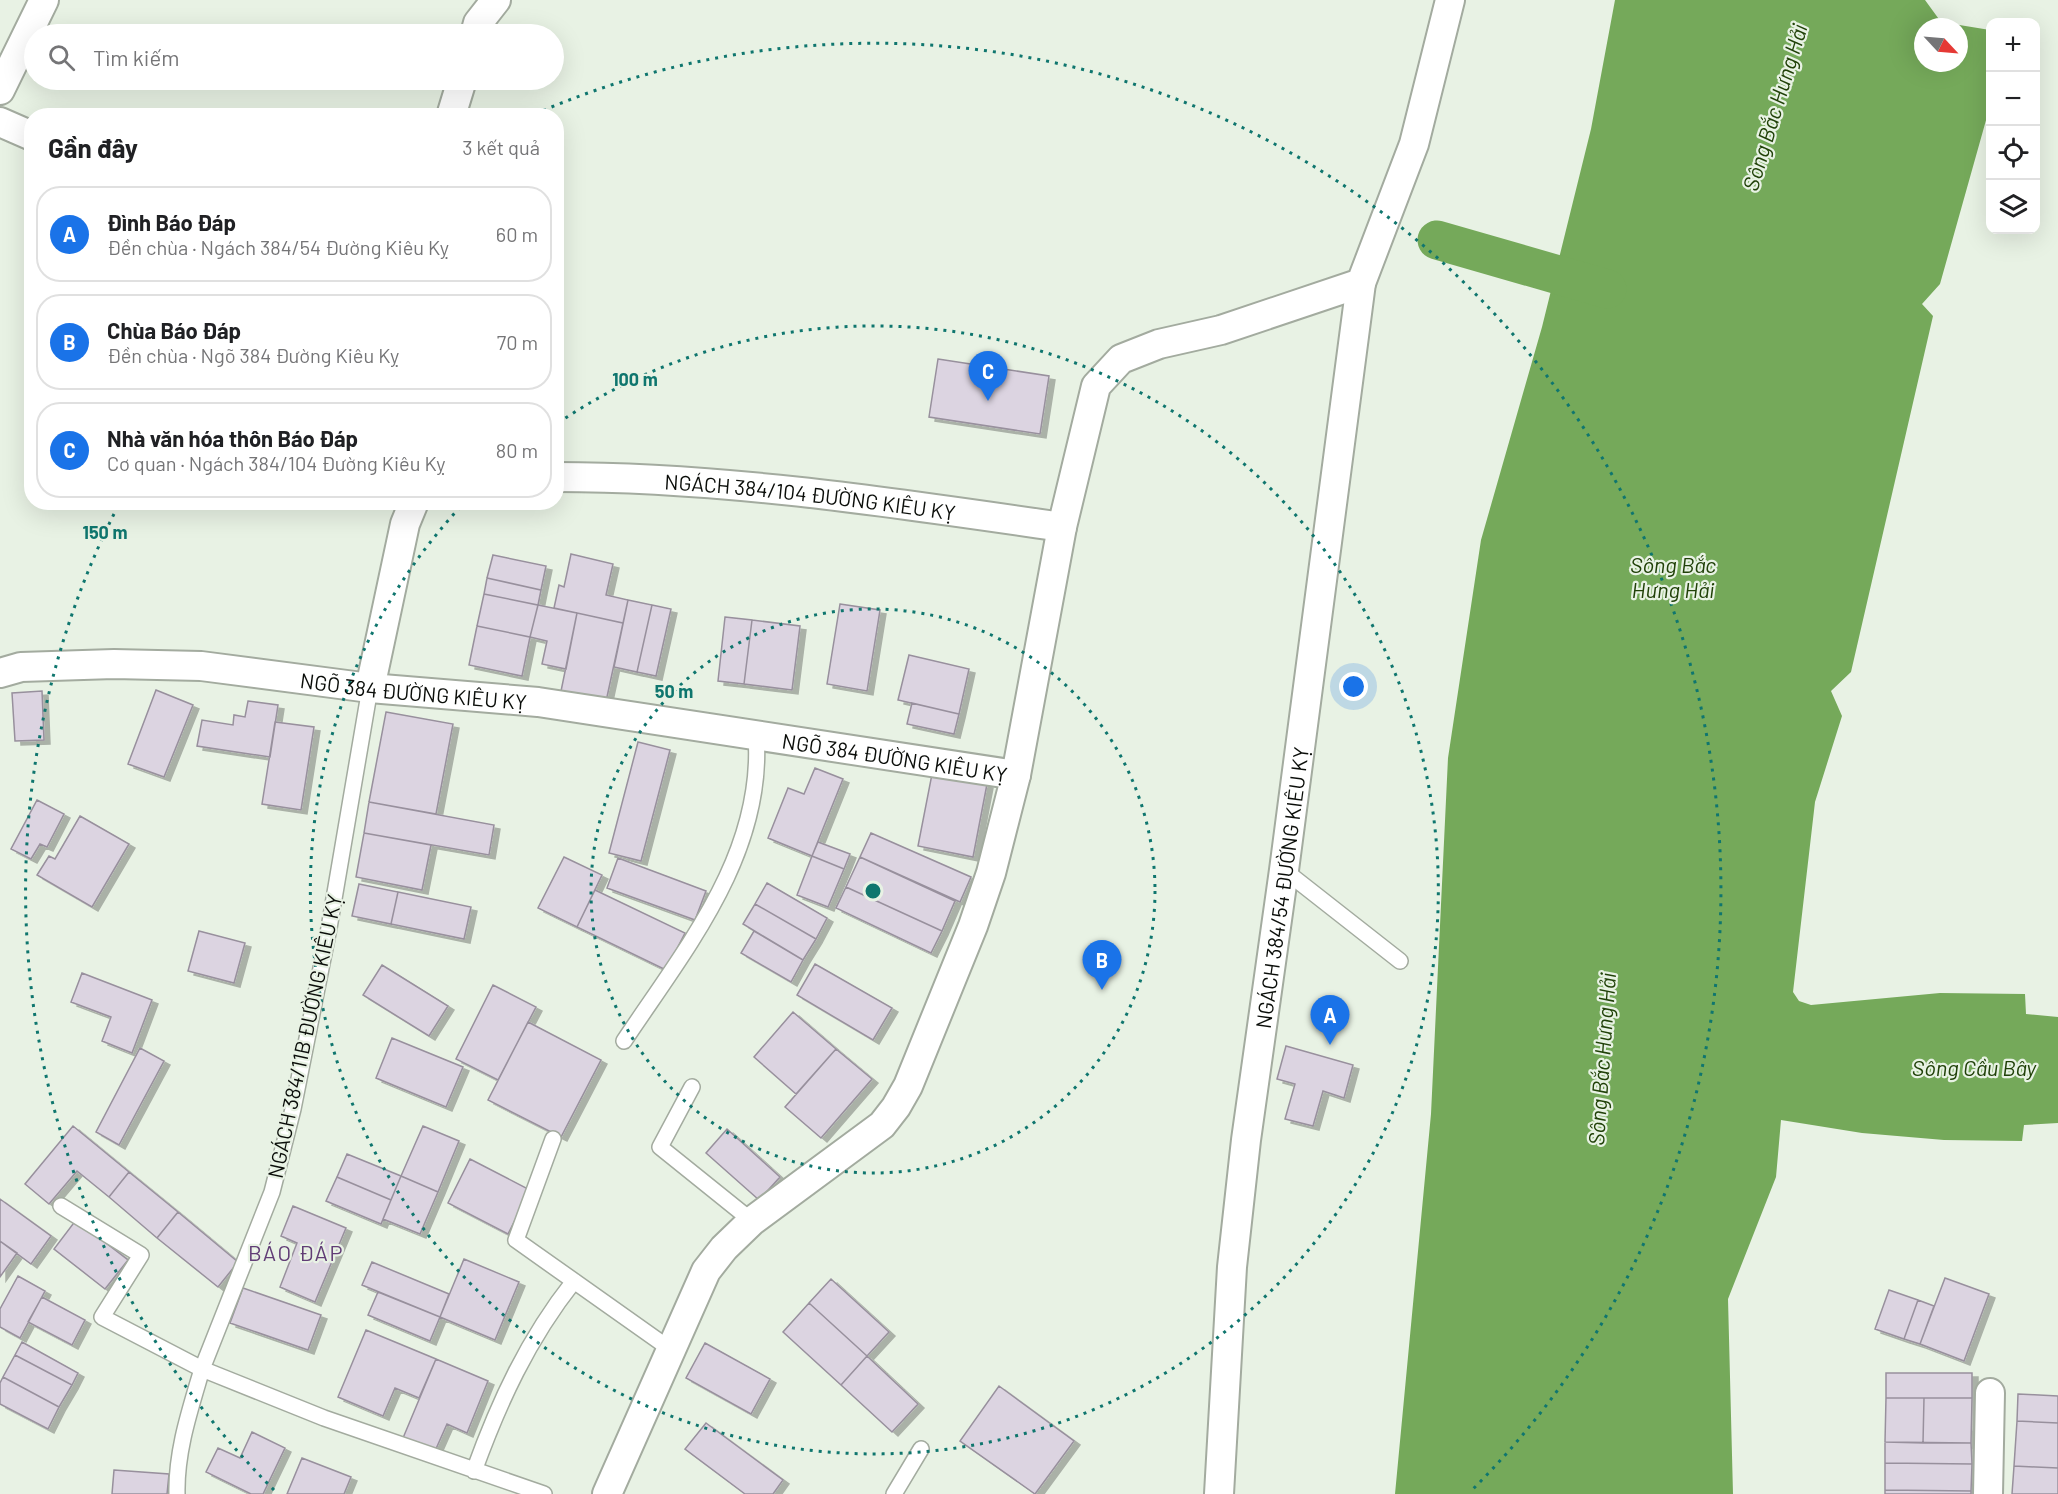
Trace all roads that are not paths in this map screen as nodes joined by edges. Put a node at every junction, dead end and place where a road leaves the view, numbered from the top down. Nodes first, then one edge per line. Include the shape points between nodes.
1 (44, 0) edge
2 (496, 0) edge
3 (1450, 0) edge
4 (32, 24) edge
5 (478, 24) edge
6 (24, 41) edge
7 (0, 90) edge
8 (459, 90) edge
9 (453, 108) edge
10 (0, 122) edge
11 (24, 132) edge
12 (1361, 283) junction
13 (564, 477) edge
14 (411, 510) edge
15 (1062, 527) junction
16 (0, 674) edge
17 (370, 687) junction
18 (756, 735) junction
19 (1016, 775) junction
20 (1284, 870) junction
21 (1400, 961) dead end
22 (624, 1041) dead end
23 (692, 1087) dead end
24 (553, 1139) dead end
25 (61, 1206) dead end
26 (752, 1221) junction
27 (574, 1281) junction
28 (670, 1348) junction
29 (202, 1369) junction
30 (1990, 1393) dead end
31 (921, 1449) dead end
32 (474, 1471) junction
33 (612, 1493) edge
34 (177, 1494) edge
35 (544, 1494) edge
36 (894, 1494) edge
37 (1219, 1494) edge
38 (1988, 1494) edge

1 - 4 street
2 - 5 street
3 - 12 street, NGÁCH 384/54 ĐƯỜNG KIÊU KỴ via 1414,144
6 - 7 street
8 - 9 street
10 - 11 street
12 - 15 street via 1221,330 1159,344 1121,358 1096,386
12 - 20 street, NGÁCH 384/54 ĐƯỜNG KIÊU KỴ
13 - 15 street, NGÁCH 384/104 ĐƯỜNG KIÊU KỴ via 706,484
14 - 17 street
15 - 19 street
16 - 17 street, NGÕ 384 ĐƯỜNG KIÊU KỴ via 21,667 201,666
17 - 18 street, NGÕ 384 ĐƯỜNG KIÊU KỴ via 538,702
17 - 29 lane, NGÁCH 384/11B ĐƯỜNG KIÊU KỴ via 293,1109 272,1192
18 - 19 street, NGÕ 384 ĐƯỜNG KIÊU KỴ
18 - 22 lane via 758,766 753,800 734,864 700,926
19 - 26 street, NGÕ 384 ĐƯỜNG KIÊU KỴ via 992,873 909,1086 882,1125
20 - 21 lane
20 - 37 street, NGÁCH 384/54 ĐƯỜNG KIÊU KỴ via 1233,1255
23 - 26 lane via 660,1147
24 - 27 lane via 516,1240
25 - 29 lane via 141,1255 102,1317
26 - 28 street, NGÕ 384 ĐƯỜNG KIÊU KỴ via 706,1271
27 - 28 lane
27 - 32 lane via 546,1317 516,1368
28 - 33 street, NGÕ 384 ĐƯỜNG KIÊU KỴ
29 - 32 lane via 324,1418
29 - 34 lane, NGÁCH 384/11B ĐƯỜNG KIÊU KỴ via 186,1421 176,1475
30 - 38 street
31 - 36 lane
32 - 35 lane

